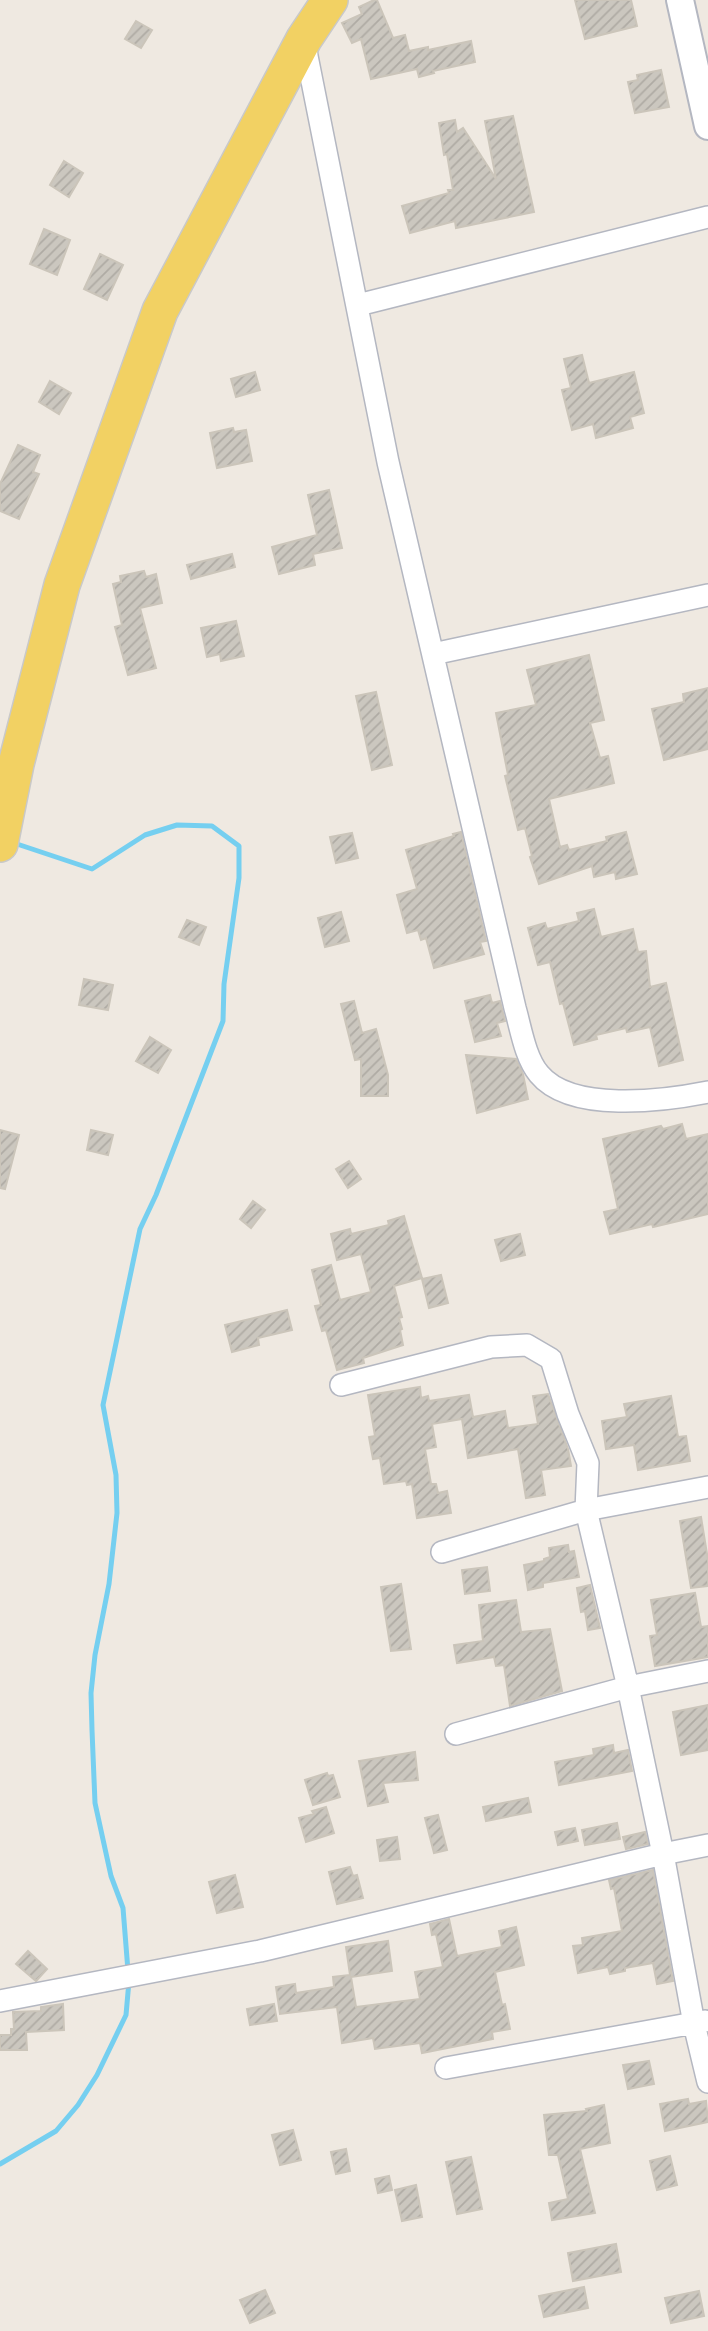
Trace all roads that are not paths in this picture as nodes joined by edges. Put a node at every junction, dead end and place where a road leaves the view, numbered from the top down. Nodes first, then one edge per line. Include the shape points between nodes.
1 (330, 0) edge
2 (680, 0) edge
3 (303, 39) junction
4 (708, 127) edge
5 (708, 217) edge
6 (358, 305) junction
7 (708, 595) edge
8 (433, 654) junction
9 (0, 844) edge
10 (708, 1092) edge
11 (341, 1385) dead end
12 (708, 1487) edge
13 (586, 1510) junction
14 (442, 1552) dead end
15 (708, 1671) edge
16 (628, 1687) junction
17 (456, 1734) dead end
18 (708, 1845) edge
19 (663, 1854) junction
20 (0, 2001) edge
21 (701, 2022) edge
22 (446, 2068) dead end
23 (708, 2082) edge

1 - 3 main road
2 - 4 street
3 - 6 street
3 - 9 main road via 160,312 62,585
5 - 6 street
6 - 8 street via 388,462
7 - 8 street
8 - 10 street via 515,1008 537,1071 576,1097 646,1101
11 - 13 street via 491,1347 527,1345 551,1359 580,1440 588,1463
12 - 13 street
13 - 14 street
13 - 16 street
15 - 16 street
16 - 17 street
16 - 19 street
18 - 19 street
19 - 20 street via 260,1951
19 - 21 street
21 - 22 street
21 - 23 street

